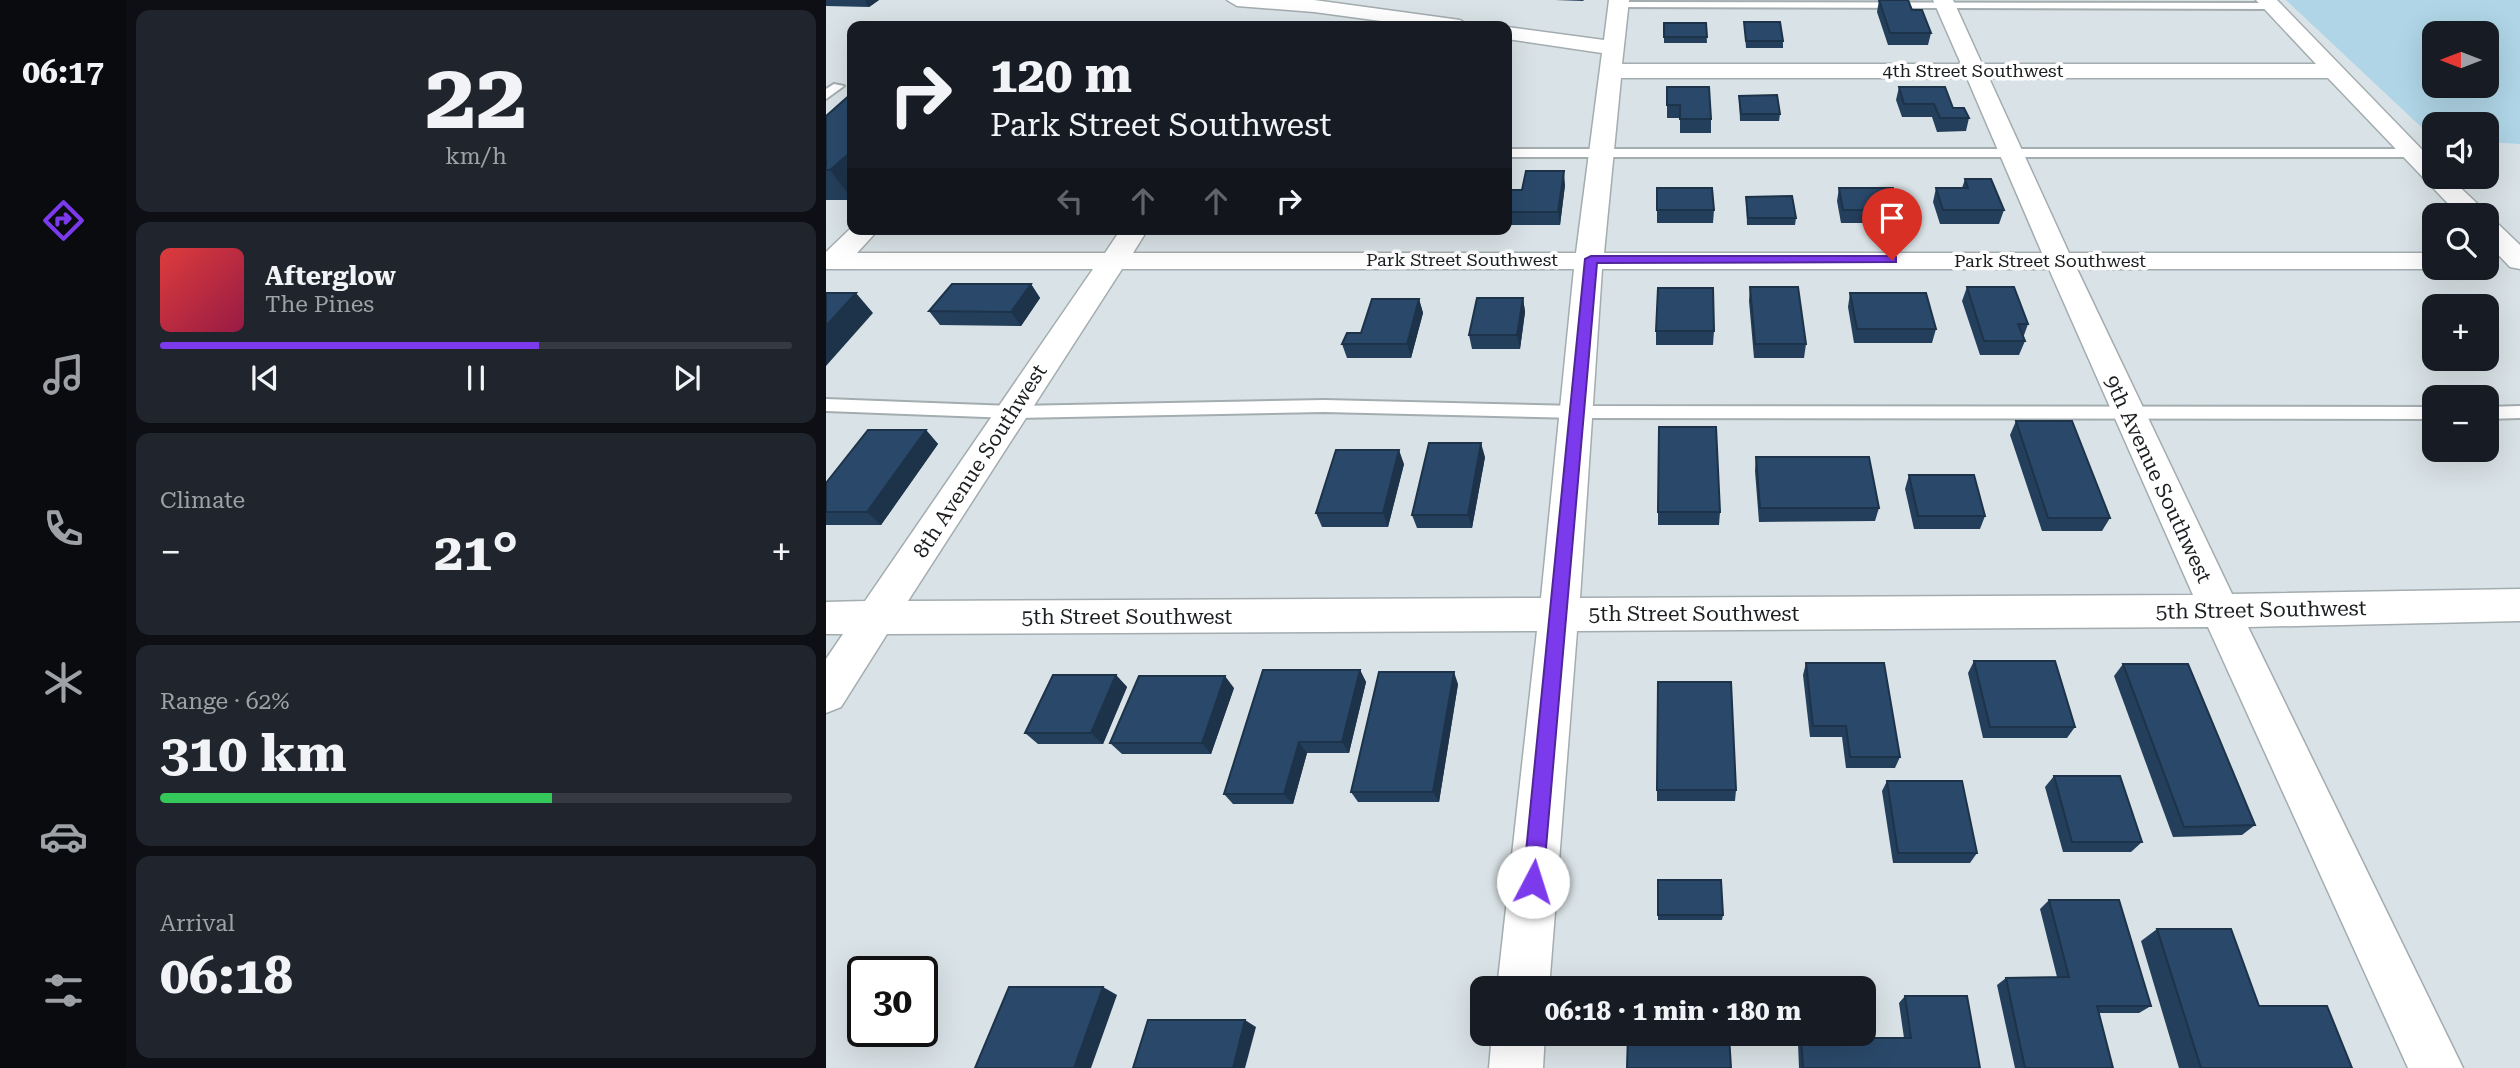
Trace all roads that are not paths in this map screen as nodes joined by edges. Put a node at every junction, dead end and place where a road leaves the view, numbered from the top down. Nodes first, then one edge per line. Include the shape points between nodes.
1 (1237, 0) edge
2 (1291, 2) edge
3 (1944, 2) edge
4 (1618, 3) edge
5 (2269, 3) edge
6 (1425, 21) edge
7 (1512, 34) edge
8 (1613, 59) junction
9 (1974, 69) junction
10 (2333, 71) junction
11 (838, 86) dead end
12 (826, 95) edge
13 (1512, 153) edge
14 (1603, 153) junction
15 (2412, 153) junction
16 (2012, 155) junction
17 (2422, 163) edge
18 (2448, 189) edge
19 (2462, 203) edge
20 (859, 235) edge
21 (1131, 235) edge
22 (2499, 240) edge
23 (1116, 259) junction
24 (1591, 259) junction
25 (2058, 260) junction
26 (830, 261) edge
27 (2422, 261) edge
28 (2499, 261) edge
29 (2520, 261) edge
30 (826, 405) edge
31 (1011, 412) junction
32 (1578, 412) junction
33 (2499, 412) edge
34 (2520, 412) edge
35 (2127, 413) junction
36 (2422, 413) edge
37 (2520, 605) edge
38 (2218, 610) junction
39 (1558, 614) junction
40 (826, 618) edge
41 (876, 619) junction
42 (826, 694) edge
43 (1524, 976) edge
44 (1518, 1046) edge
45 (1516, 1068) edge
46 (2435, 1068) edge

1 - 2 street
2 - 6 street
3 - 4 lane
3 - 5 lane
3 - 9 street, 9th Avenue Southwest
4 - 8 street
5 - 10 street
7 - 8 street, 4th Street Southwest
8 - 9 street, 4th Street Southwest
8 - 14 street
9 - 10 street, 4th Street Southwest
9 - 16 street, 9th Avenue Southwest
10 - 15 street
11 - 12 lane
13 - 14 lane
14 - 16 lane
14 - 24 street
15 - 16 lane
15 - 17 street
16 - 25 street, 9th Avenue Southwest
18 - 19 street
20 - 26 street
21 - 23 street, 8th Avenue Southwest
22 - 29 street
23 - 24 street, Park Street Southwest
23 - 26 street, Park Street Southwest
23 - 31 street, 8th Avenue Southwest
24 - 25 street, Park Street Southwest
24 - 32 street
25 - 27 street, Park Street Southwest
25 - 35 street, 9th Avenue Southwest
28 - 29 street
30 - 31 lane
31 - 32 lane via 1324,406
31 - 41 street, 8th Avenue Southwest
32 - 35 lane
32 - 39 street
33 - 34 lane
35 - 36 lane
35 - 38 street, 9th Avenue Southwest
37 - 38 street, 5th Street Southwest
38 - 39 street, 5th Street Southwest
38 - 46 street, 9th Avenue Southwest
39 - 41 street, 5th Street Southwest
39 - 43 street
40 - 41 street, 5th Street Southwest
41 - 42 street, 8th Avenue Southwest
44 - 45 street

